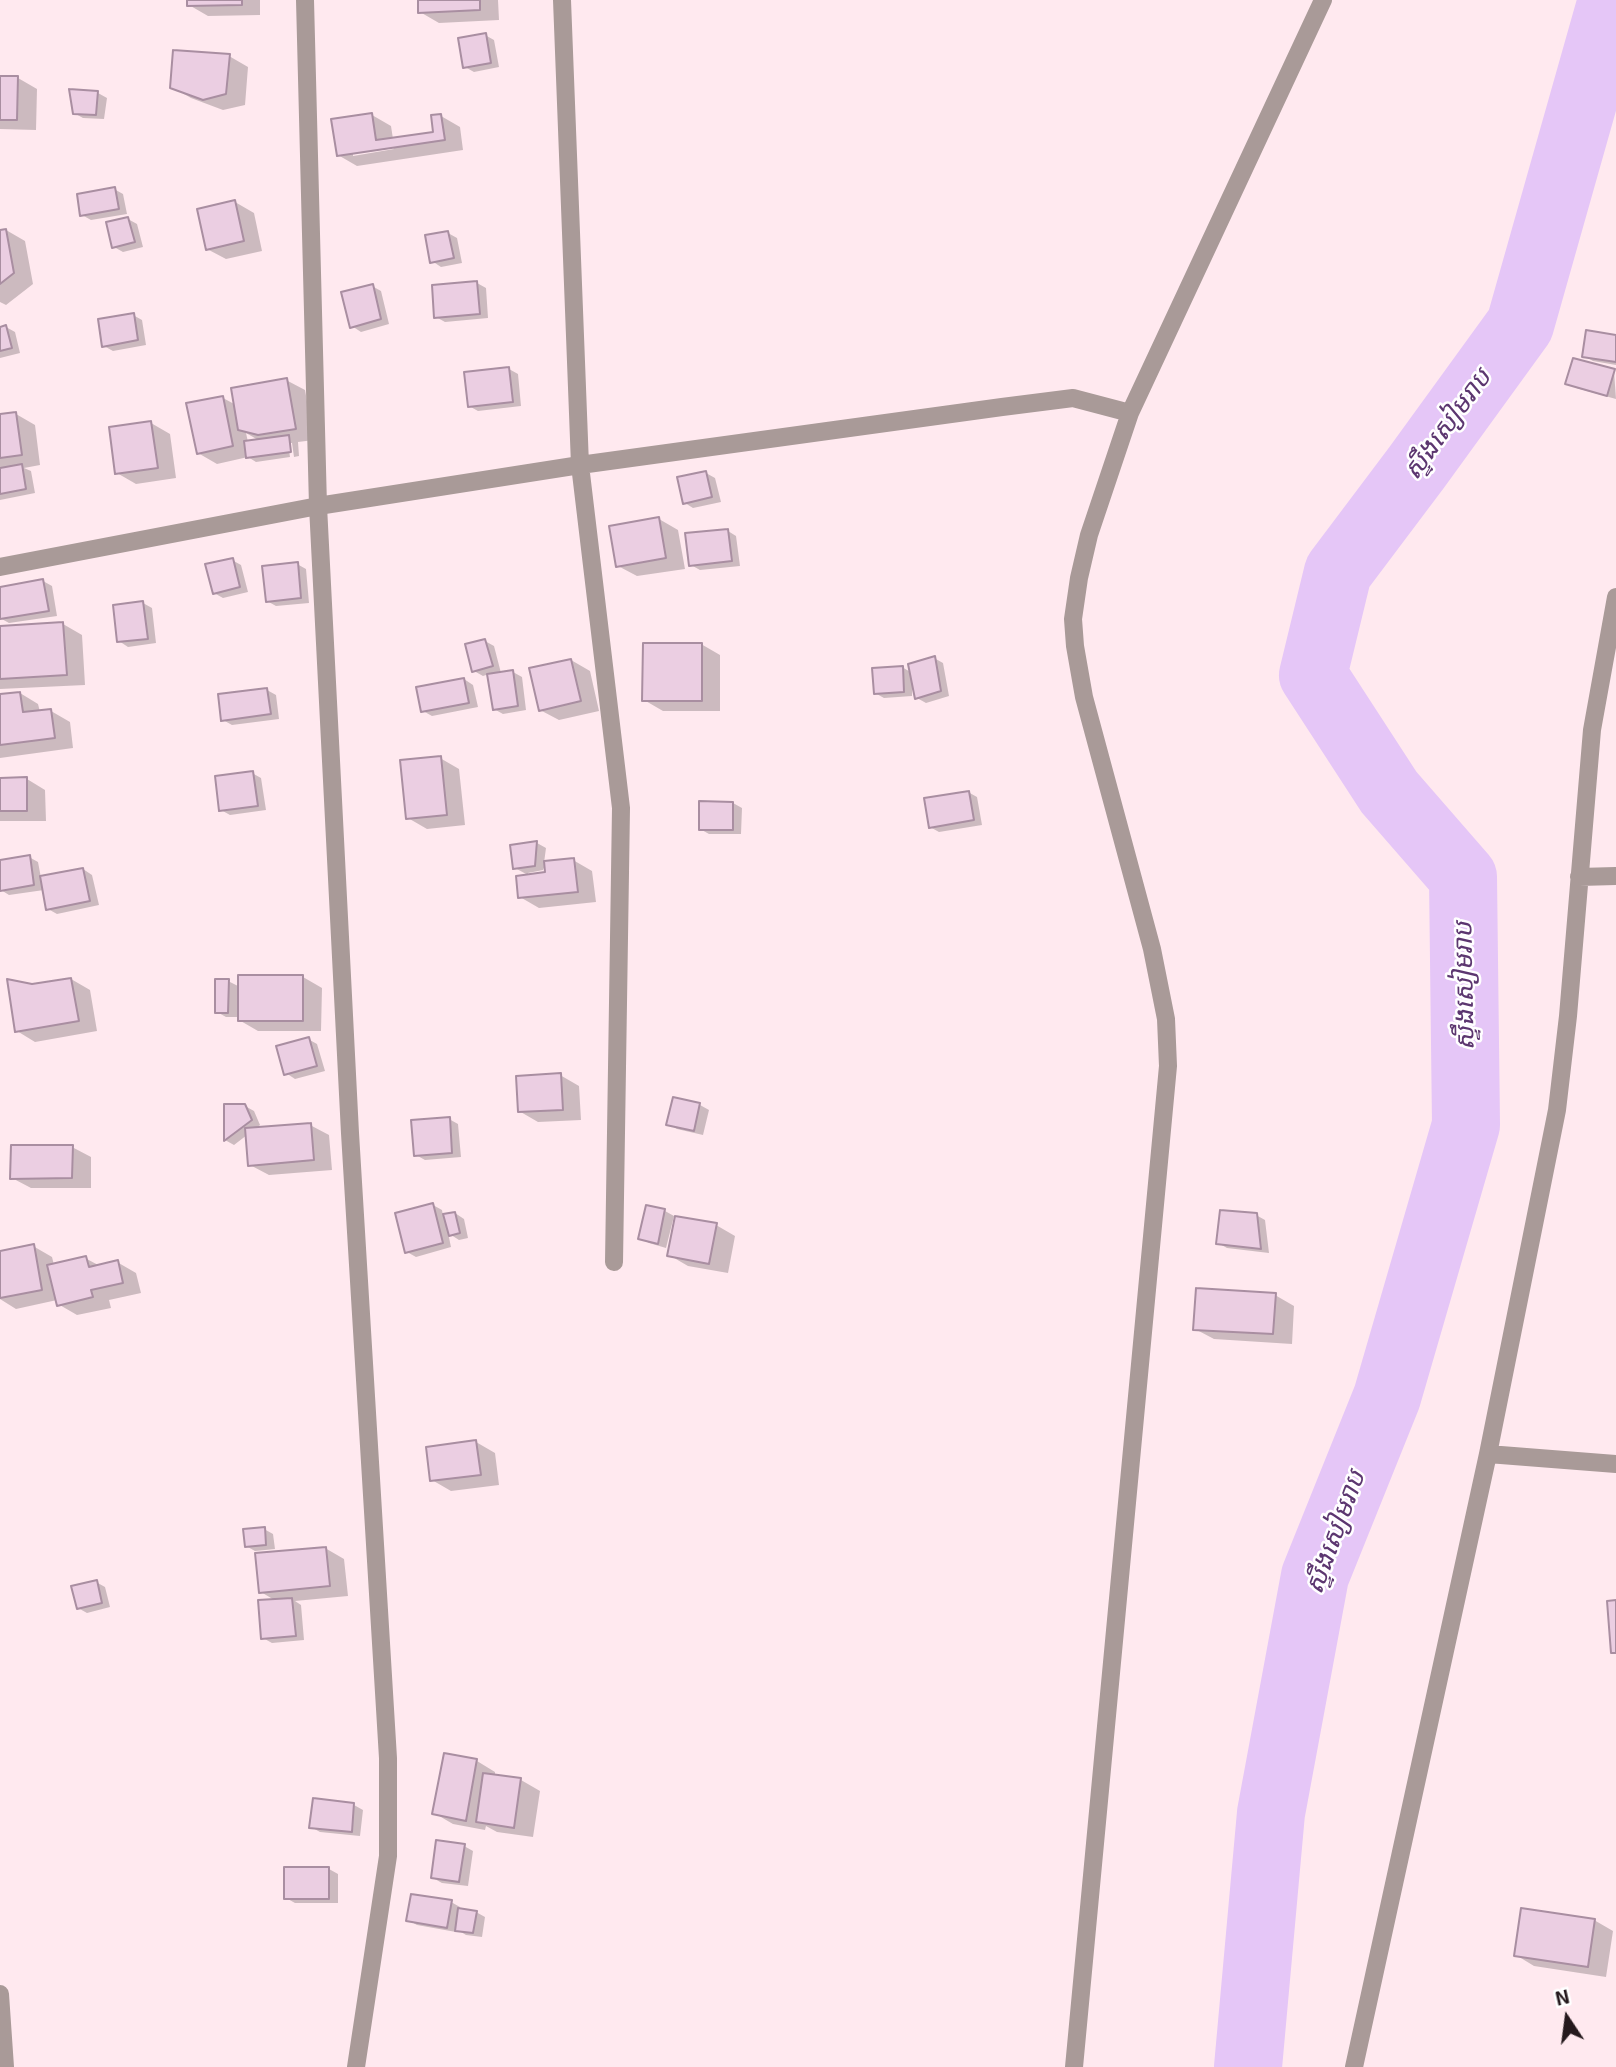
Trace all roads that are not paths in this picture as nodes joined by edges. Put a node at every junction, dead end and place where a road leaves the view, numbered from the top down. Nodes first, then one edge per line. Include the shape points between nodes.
1 (305, 0) edge
2 (562, 0) edge
3 (1322, 0) edge
4 (1130, 413) junction
5 (580, 465) junction
6 (318, 506) junction
7 (0, 567) edge
8 (1616, 597) edge
9 (1616, 876) edge
10 (1579, 877) junction
11 (614, 1262) dead end
12 (1488, 1454) junction
13 (1616, 1464) edge
14 (0, 1994) edge
15 (5, 2067) edge
16 (356, 2067) edge
17 (1074, 2067) edge
18 (1354, 2067) edge

1 - 6 street
2 - 5 street
3 - 4 street
4 - 5 street via 1073,398
4 - 17 street via 1089,535 1073,619 1084,697 1152,949 1166,1019 1168,1066
5 - 6 street
5 - 11 street via 621,807
6 - 7 street
6 - 16 street via 388,1758 388,1856
8 - 10 street via 1592,730
9 - 10 street
10 - 12 street via 1557,1110
12 - 13 street
12 - 18 street
14 - 15 street

